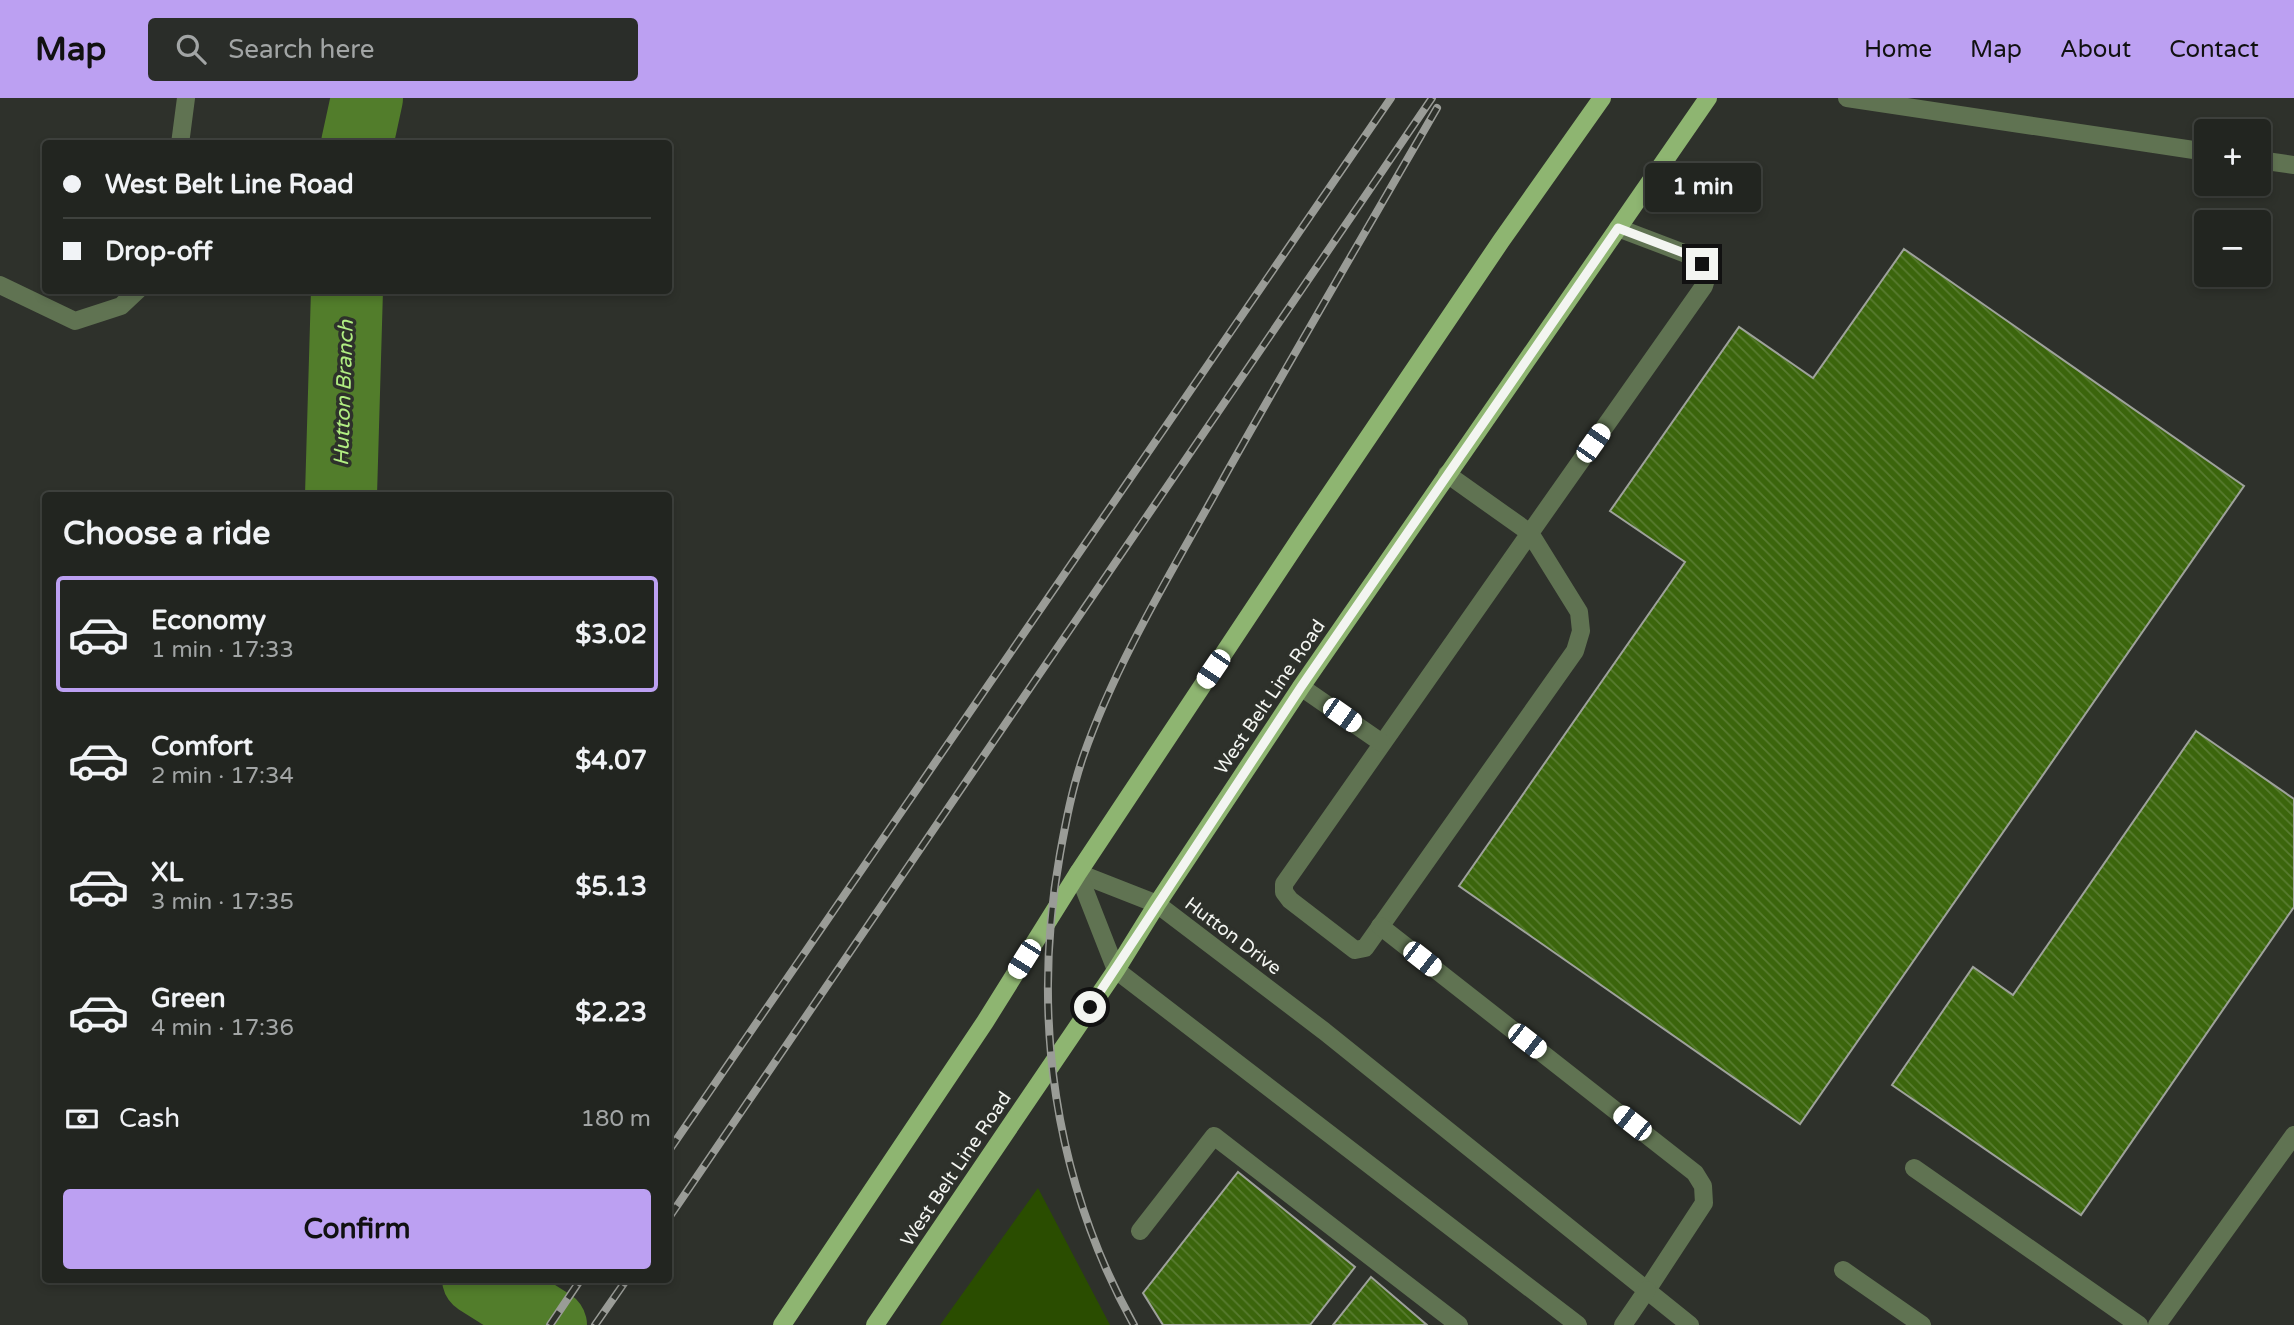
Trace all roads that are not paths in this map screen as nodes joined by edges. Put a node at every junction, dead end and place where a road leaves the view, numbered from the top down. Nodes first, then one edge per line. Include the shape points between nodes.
1 (186, 98) edge
2 (1602, 98) edge
3 (1708, 98) edge
4 (1847, 98) edge
5 (181, 140) edge
6 (2194, 150) edge
7 (2271, 162) edge
8 (2294, 165) edge
9 (1618, 228) junction
10 (0, 285) edge
11 (134, 294) edge
12 (1447, 474) junction
13 (1530, 533) junction
14 (1301, 687) junction
15 (1382, 743) junction
16 (1078, 873) junction
17 (1157, 904) junction
18 (1380, 926) junction
19 (1116, 970) junction
20 (2294, 1135) edge
21 (1914, 1168) dead end
22 (1140, 1231) dead end
23 (1843, 1270) dead end
24 (1647, 1290) junction
25 (782, 1325) edge
26 (875, 1325) edge
27 (1459, 1325) edge
28 (1578, 1325) edge
29 (1623, 1325) edge
30 (1690, 1325) edge
31 (1922, 1325) edge
32 (2139, 1325) edge
33 (2157, 1325) edge

1 - 5 street
2 - 16 main road via 1318,511
3 - 9 main road, West Belt Line Road
4 - 6 street
7 - 8 street
9 - 12 main road, West Belt Line Road
9 - 13 street via 1689,255 1702,264 1707,276
10 - 11 street via 75,321 121,306
12 - 13 street
12 - 14 main road, West Belt Line Road
13 - 15 street
13 - 18 street via 1579,612 1581,631 1575,651
14 - 15 street
14 - 17 main road, West Belt Line Road
15 - 18 street via 1284,884 1290,900 1355,950 1365,948
16 - 17 street, Hutton Drive
16 - 19 street
16 - 25 main road via 985,1022
17 - 19 main road, West Belt Line Road
17 - 24 street, Hutton Drive via 1324,1031
18 - 24 street via 1695,1173 1703,1186 1704,1203
19 - 26 main road, West Belt Line Road
19 - 28 street
20 - 33 street
21 - 32 street
22 - 27 street via 1214,1136
23 - 31 street
24 - 29 street
24 - 30 street, Hutton Drive

